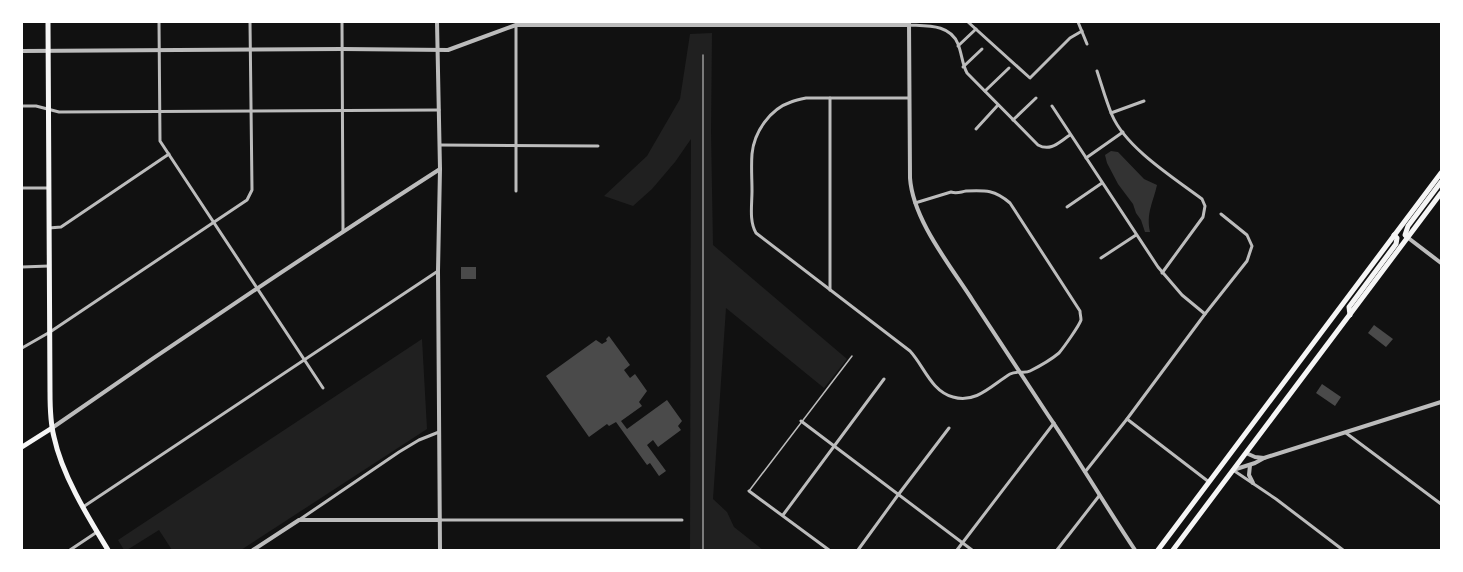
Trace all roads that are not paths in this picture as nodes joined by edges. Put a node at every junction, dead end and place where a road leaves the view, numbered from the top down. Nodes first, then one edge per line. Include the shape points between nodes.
1 (48, 22) edge
2 (159, 22) edge
3 (250, 22) edge
4 (342, 22) edge
5 (437, 22) edge
6 (968, 22) edge
7 (1078, 22) edge
8 (516, 24) edge
9 (753, 24) edge
10 (829, 24) edge
11 (909, 24) edge
12 (976, 29) junction
13 (1082, 31) junction
14 (1087, 44) dead end
15 (958, 46) junction
16 (342, 49) junction
17 (982, 49) dead end
18 (48, 50) junction
19 (159, 50) junction
20 (250, 50) junction
21 (437, 50) junction
22 (22, 51) edge
23 (964, 67) junction
24 (1008, 68) dead end
25 (1097, 71) dead end
26 (985, 91) junction
27 (830, 98) junction
28 (909, 98) junction
29 (1036, 98) dead end
30 (1144, 101) dead end
31 (998, 105) junction
32 (22, 106) edge
33 (1052, 106) dead end
34 (48, 110) junction
35 (439, 110) junction
36 (160, 111) junction
37 (251, 111) junction
38 (342, 111) junction
39 (1111, 113) junction
40 (1012, 120) junction
41 (976, 129) dead end
42 (1123, 132) junction
43 (1070, 135) junction
44 (440, 144) junction
45 (517, 146) junction
46 (598, 146) dead end
47 (169, 154) junction
48 (1086, 158) junction
49 (440, 169) junction
50 (1441, 173) edge
51 (1441, 182) edge
52 (1102, 183) junction
53 (22, 188) edge
54 (49, 188) junction
55 (516, 191) dead end
56 (1441, 192) edge
57 (915, 202) junction
58 (1067, 207) dead end
59 (1221, 214) dead end
60 (213, 222) junction
61 (49, 228) junction
62 (343, 232) junction
63 (1136, 235) junction
64 (1394, 236) junction
65 (1407, 237) junction
66 (1101, 258) dead end
67 (1441, 263) edge
68 (49, 266) junction
69 (22, 267) edge
70 (438, 271) junction
71 (1162, 272) junction
72 (258, 289) junction
73 (830, 290) junction
74 (1205, 314) junction
75 (1350, 315) junction
76 (50, 332) junction
77 (22, 348) edge
78 (852, 356) dead end
79 (304, 361) junction
80 (1019, 371) junction
81 (884, 379) dead end
82 (322, 388) dead end
83 (1441, 402) edge
84 (1127, 419) junction
85 (801, 421) junction
86 (1054, 423) junction
87 (52, 428) junction
88 (949, 428) dead end
89 (439, 432) junction
90 (1346, 433) junction
91 (834, 446) junction
92 (22, 447) edge
93 (1246, 453) junction
94 (1264, 458) junction
95 (1250, 465) junction
96 (1233, 470) junction
97 (1085, 472) junction
98 (1209, 482) junction
99 (1253, 483) junction
100 (749, 491) joint
101 (898, 495) junction
102 (1099, 496) junction
103 (1441, 504) edge
104 (83, 507) junction
105 (783, 515) junction
106 (299, 520) junction
107 (440, 520) junction
108 (682, 520) dead end
109 (97, 532) junction
110 (962, 543) junction
111 (70, 550) edge
112 (108, 550) edge
113 (253, 550) edge
114 (440, 550) edge
115 (829, 550) edge
116 (858, 550) edge
117 (957, 550) edge
118 (972, 550) edge
119 (1057, 550) edge
120 (1135, 550) edge
121 (1158, 550) edge
122 (1173, 550) edge
123 (1342, 550) edge

1 - 18 main road
2 - 19 street
3 - 20 street
4 - 16 street
5 - 21 street
6 - 12 street
7 - 13 street
8 - 9 street
8 - 21 street via 448,50
8 - 45 street
9 - 10 street
10 - 11 street
11 - 15 street via 946,30
11 - 28 street
12 - 13 street via 1030,78 1070,38
12 - 15 street
13 - 14 street
15 - 23 street
16 - 20 street
16 - 21 street
16 - 38 street
17 - 23 street
18 - 19 street
18 - 22 street
18 - 34 main road
19 - 20 street
19 - 36 street
20 - 37 street
21 - 35 street
23 - 26 street
24 - 26 street
25 - 39 street
26 - 31 street
27 - 28 street
27 - 73 street
27 - 73 street via 806,98 779,108 757,133 752,154 753,227 756,234
28 - 57 street via 910,178
29 - 40 street
30 - 39 street
31 - 40 street
31 - 41 street
32 - 34 street via 36,106
33 - 43 street
34 - 36 street
34 - 54 main road
35 - 38 street
35 - 44 street
36 - 37 street
36 - 47 street via 160,141
37 - 38 street
37 - 60 street via 252,190 247,200
38 - 62 street
39 - 42 street
40 - 43 street via 1034,142 1044,148 1053,146
42 - 48 street
42 - 71 street via 1152,161 1202,199 1205,206 1203,217
43 - 48 street
44 - 45 street
44 - 49 street
45 - 46 street
45 - 55 street
47 - 60 street
47 - 61 street via 61,227
48 - 52 street
49 - 62 street
49 - 70 street
50 - 64 main road
51 - 65 main road via 1408,226
52 - 58 street
52 - 63 street
53 - 54 street
54 - 61 main road
56 - 65 main road
57 - 80 street via 920,216 940,250
57 - 80 street via 964,191 992,191 1002,196 1010,204 1080,311 1079,325 1059,352 1029,372
59 - 74 street via 1247,235 1252,246 1247,261
60 - 72 street
60 - 76 street
61 - 68 main road
62 - 72 street
63 - 66 street
63 - 71 street
64 - 75 main road via 1397,238 1396,244 1349,307
64 - 98 main road
65 - 67 street
65 - 75 main road
68 - 69 street
68 - 76 main road
70 - 79 street
70 - 89 street
71 - 74 street via 1182,295
72 - 79 street
72 - 87 street
73 - 80 street via 910,351 936,388 952,397 961,399 978,396
74 - 84 street
75 - 93 main road
76 - 77 street
76 - 87 main road
78 - 85 lane
79 - 82 street
79 - 104 street
80 - 86 street
81 - 91 street
83 - 90 street
84 - 97 street
84 - 98 street
85 - 91 street
85 - 100 lane
86 - 97 street
86 - 110 street
87 - 92 main road
87 - 104 main road via 58,453
88 - 101 street
89 - 106 street via 399,452
89 - 107 street
90 - 94 street
90 - 103 street
91 - 101 street
91 - 105 street
93 - 94 street
93 - 96 main road
94 - 95 street
95 - 96 street
95 - 99 street via 1249,475
96 - 99 street
96 - 122 main road
97 - 102 street
98 - 121 main road
99 - 123 street
100 - 105 street
101 - 110 street
101 - 116 street
102 - 119 street
102 - 120 street
104 - 109 main road
105 - 115 street
106 - 107 street
106 - 113 street
107 - 108 street
107 - 114 street
109 - 111 street
109 - 112 main road
110 - 117 street
110 - 118 street

